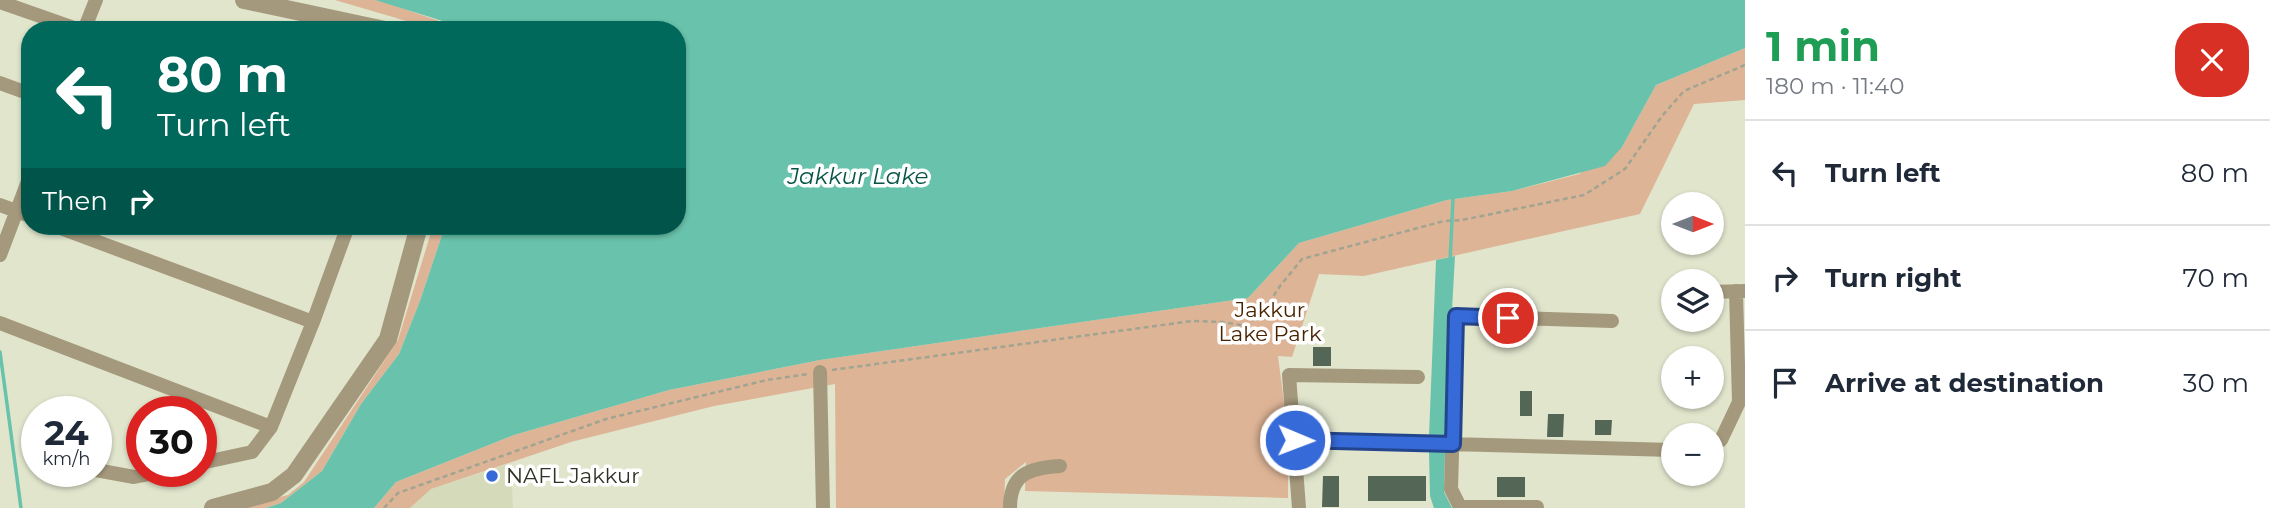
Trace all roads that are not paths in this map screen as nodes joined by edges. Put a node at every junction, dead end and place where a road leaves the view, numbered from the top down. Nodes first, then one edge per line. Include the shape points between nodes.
1 (96, 0) edge
2 (244, 0) edge
3 (0, 2) edge
4 (56, 21) edge
5 (86, 21) edge
6 (343, 21) edge
7 (0, 83) edge
8 (21, 91) edge
9 (0, 205) edge
10 (21, 213) edge
11 (21, 218) edge
12 (79, 235) edge
13 (345, 235) edge
14 (417, 235) edge
15 (0, 255) edge
16 (1741, 291) edge
17 (1612, 321) dead end
18 (313, 322) junction
19 (0, 323) edge
20 (820, 372) road end
21 (1418, 377) dead end
22 (271, 427) junction
23 (1724, 434) edge
24 (1295, 440) junction
25 (1453, 444) junction
26 (1661, 450) edge
27 (217, 460) edge
28 (1060, 466) dead end
29 (1537, 507) edge
30 (213, 508) edge
31 (823, 508) edge
32 (1010, 508) edge
33 (1299, 508) edge

1 - 5 street
2 - 6 street
3 - 4 street
7 - 8 street
9 - 10 street
11 - 15 street
12 - 18 street
13 - 18 street
14 - 30 street via 388,339 294,475 272,492
16 - 23 street via 1739,402
17 - 25 street via 1456,316
18 - 22 street
19 - 22 street
20 - 31 street
21 - 24 street via 1289,375
22 - 27 street via 252,452
24 - 25 street
24 - 33 street
25 - 26 street
25 - 29 street via 1451,489 1460,507
28 - 32 street via 1037,467 1021,476 1010,492

